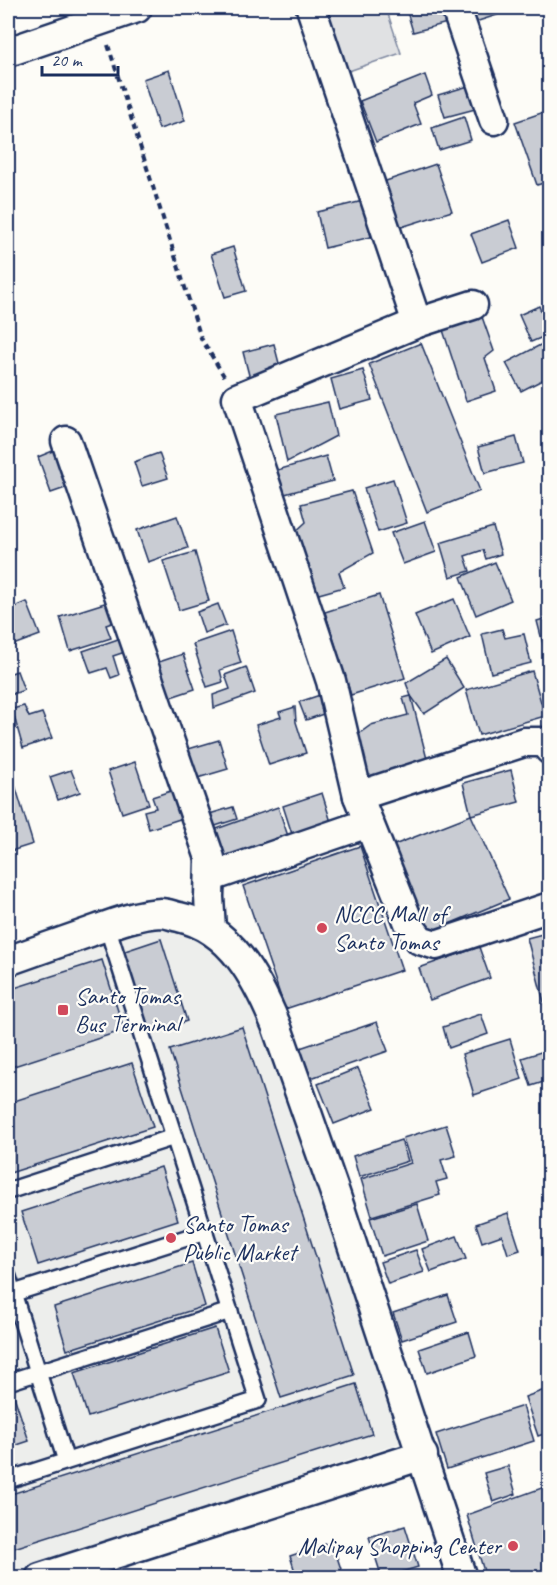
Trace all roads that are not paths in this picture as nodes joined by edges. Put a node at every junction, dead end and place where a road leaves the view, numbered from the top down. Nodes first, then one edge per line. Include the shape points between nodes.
1 (137, 8) edge
2 (311, 8) edge
3 (456, 8) edge
4 (98, 13) edge
5 (8, 52) edge
6 (494, 120) dead end
7 (473, 305) dead end
8 (417, 323) junction
9 (66, 441) dead end
10 (549, 750) edge
11 (358, 796) junction
12 (368, 823) junction
13 (211, 877) junction
14 (549, 907) edge
15 (107, 926) junction
16 (211, 929) junction
17 (8, 961) edge
18 (174, 1137) junction
19 (8, 1191) edge
20 (205, 1232) junction
21 (8, 1277) edge
22 (10, 1294) edge
23 (230, 1311) junction
24 (38, 1372) junction
25 (8, 1382) edge
26 (423, 1455) junction
27 (66, 1461) junction
28 (8, 1480) edge
29 (95, 1569) edge
30 (40, 1578) edge
31 (462, 1578) edge

1 - 4 street
2 - 8 street
3 - 6 street
4 - 5 street
7 - 8 street
8 - 11 street via 237,398 331,681
9 - 13 street via 204,838
10 - 11 street via 543,742 524,742
11 - 12 street
12 - 13 street
12 - 14 street via 411,928 420,940 436,945
13 - 16 street
15 - 16 street via 162,913
15 - 17 street
15 - 18 lane
16 - 26 street via 248,969 276,1025
18 - 19 lane
18 - 20 lane
20 - 22 lane
20 - 23 lane
21 - 22 lane
22 - 24 lane
23 - 24 lane
23 - 27 lane via 258,1400
24 - 25 lane
24 - 27 lane
26 - 29 street
26 - 31 street
27 - 28 lane
29 - 30 street

